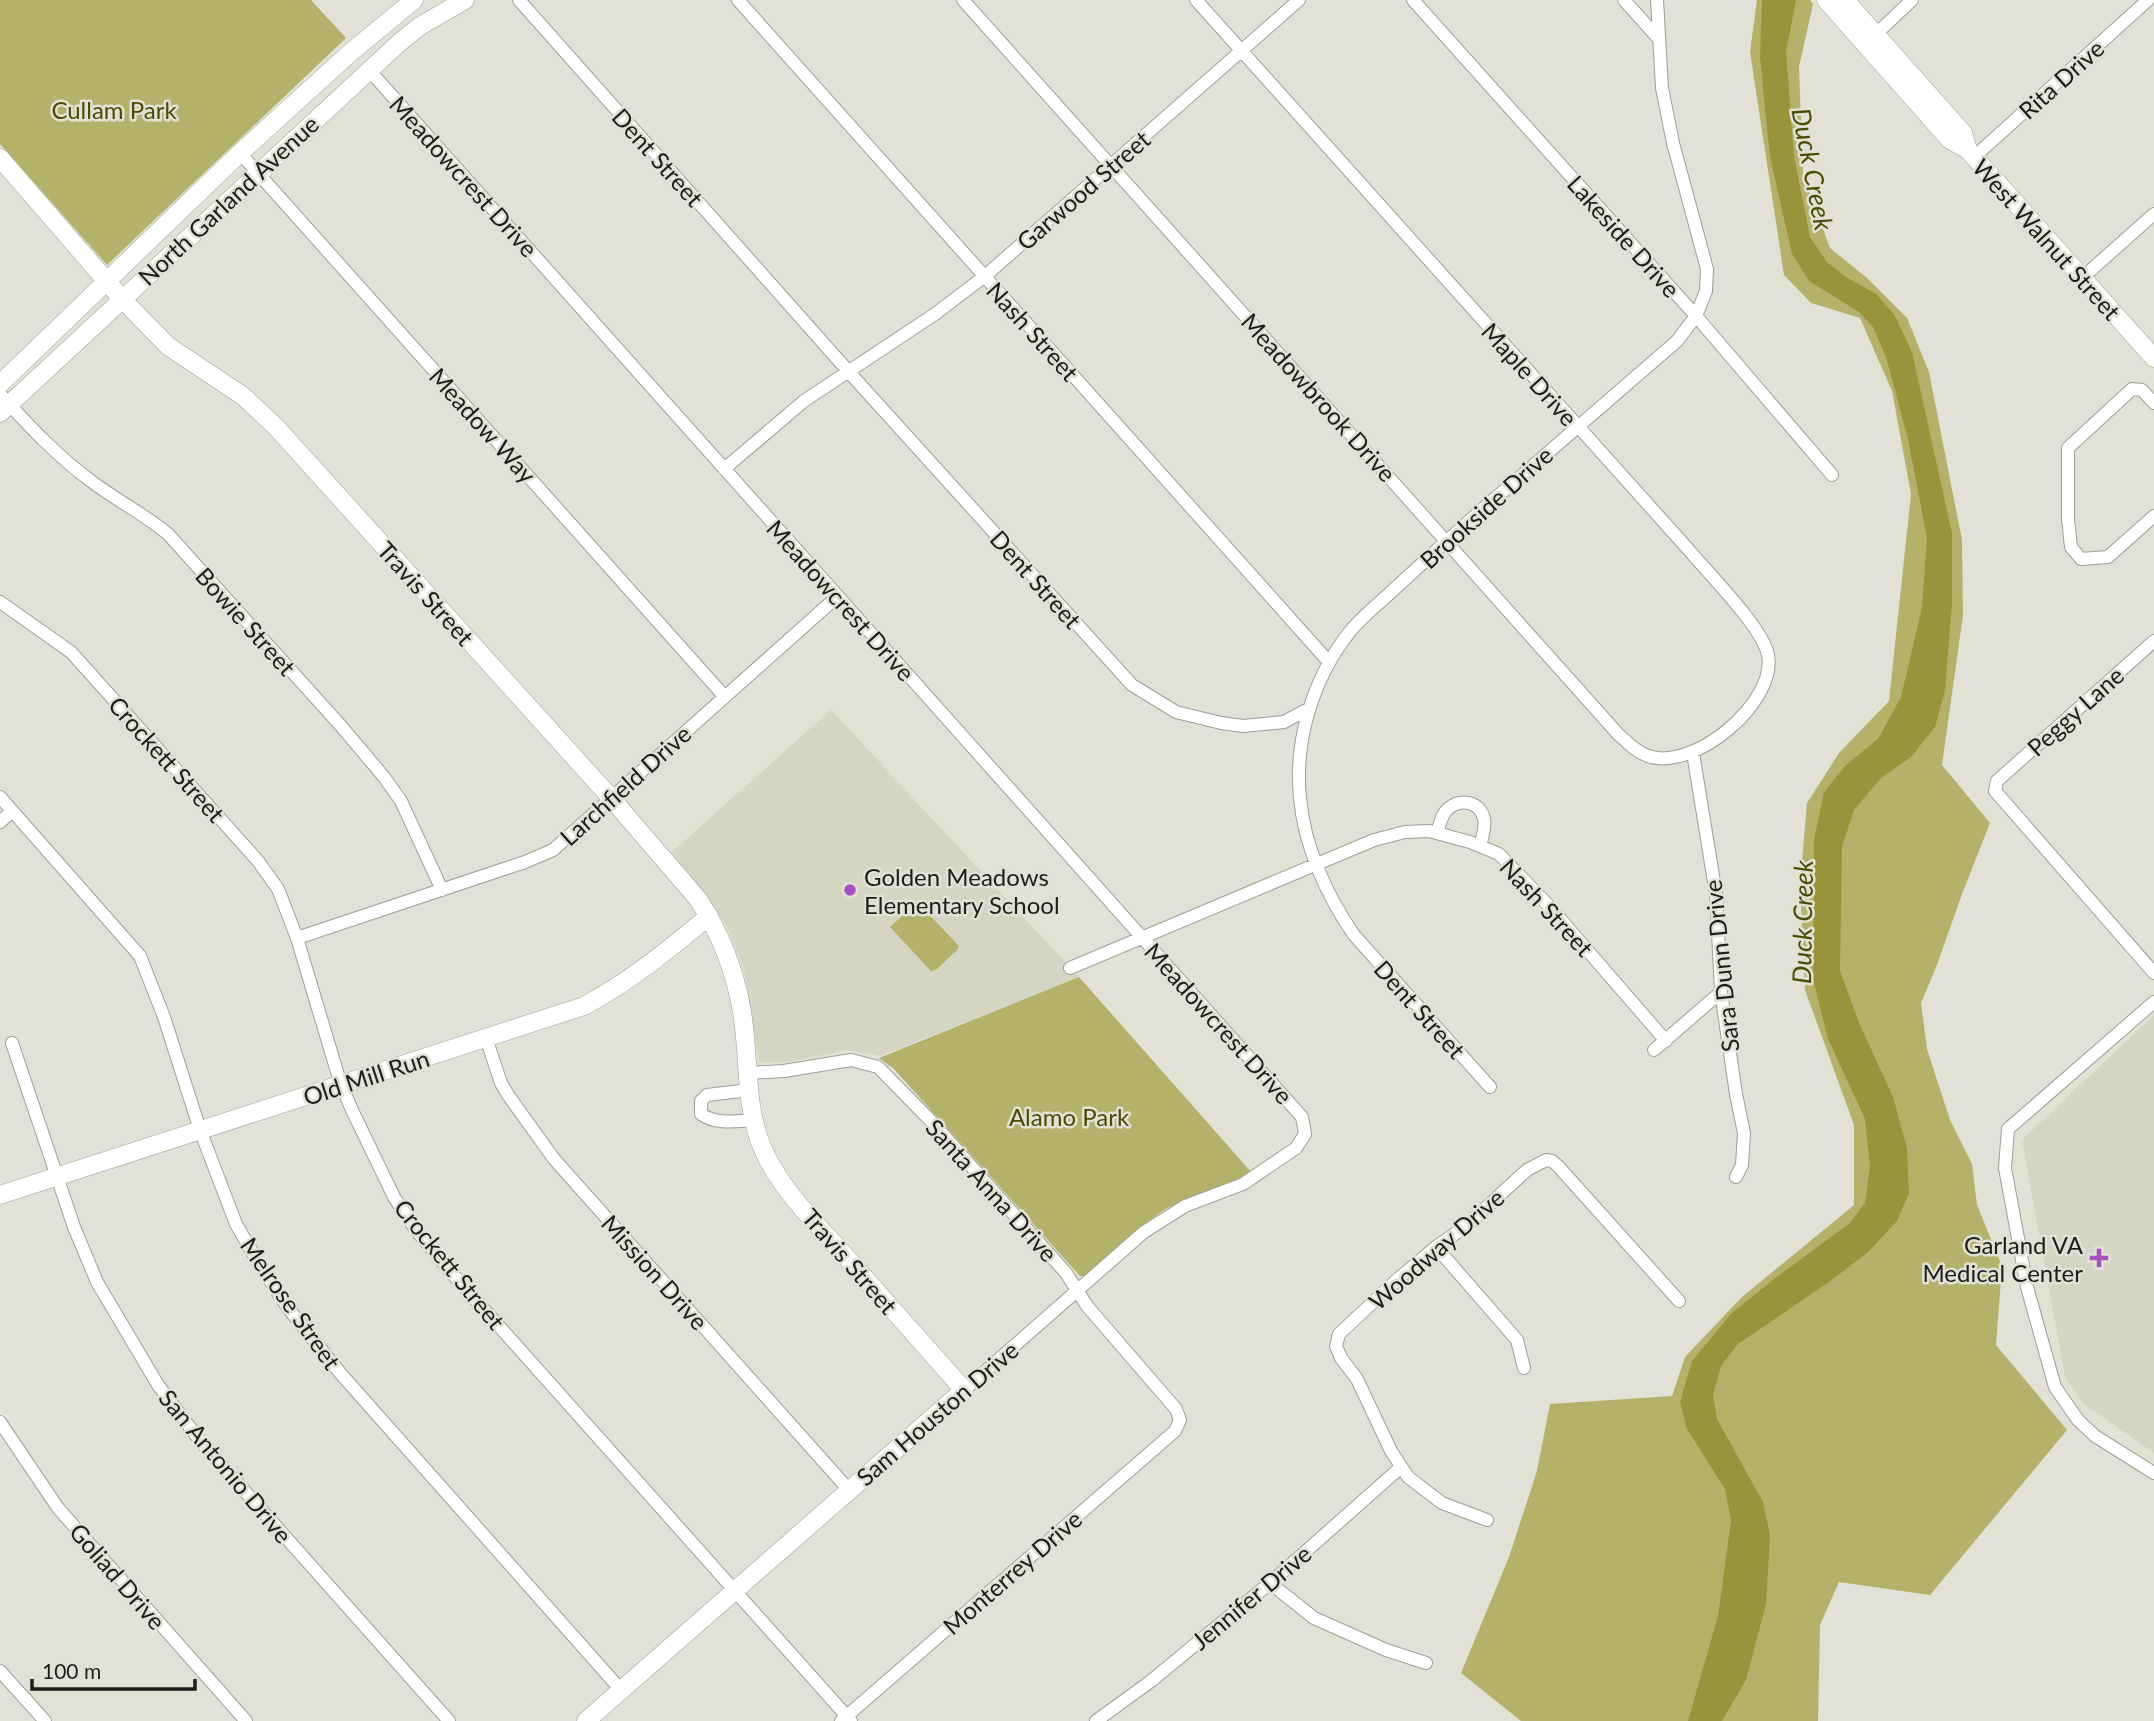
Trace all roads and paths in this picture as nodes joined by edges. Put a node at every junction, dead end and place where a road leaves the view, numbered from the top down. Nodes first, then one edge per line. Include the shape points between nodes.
1 (414, 0) edge
2 (466, 0) edge
3 (519, 0) edge
4 (738, 0) edge
5 (963, 0) edge
6 (1196, 0) edge
7 (1299, 0) edge
8 (1413, 0) edge
9 (1624, 0) edge
10 (1657, 0) edge
11 (1826, 0) edge
12 (1845, 0) edge
13 (1912, 0) edge
14 (2148, 0) edge
15 (1875, 34) junction
16 (1658, 38) junction
17 (357, 47) junction
18 (1242, 51) junction
19 (369, 70) junction
20 (240, 153) junction
21 (1971, 154) junction
22 (0, 158) edge
23 (1112, 165) junction
24 (257, 173) junction
25 (2154, 214) edge
26 (985, 276) junction
27 (2082, 278) junction
28 (106, 281) junction
29 (122, 299) junction
30 (1696, 316) junction
31 (2154, 358) edge
32 (848, 371) junction
33 (0, 384) edge
34 (2154, 403) edge
35 (3, 404) edge
36 (1577, 427) junction
37 (724, 469) junction
38 (1832, 475) dead end
39 (2154, 516) edge
40 (1447, 540) junction
41 (838, 596) junction
42 (0, 603) edge
43 (2154, 641) edge
44 (1328, 661) junction
45 (725, 696) junction
46 (1310, 708) junction
47 (1693, 753) junction
48 (0, 797) edge
49 (611, 798) junction
50 (12, 811) junction
51 (0, 822) edge
52 (1437, 834) junction
53 (1480, 846) junction
54 (1316, 864) junction
55 (442, 890) junction
56 (709, 916) junction
57 (1143, 937) junction
58 (297, 938) junction
59 (1070, 968) dead end
60 (2154, 973) edge
61 (1721, 992) junction
62 (2154, 1002) edge
63 (486, 1038) junction
64 (1666, 1041) junction
65 (12, 1043) dead end
66 (1654, 1049) dead end
67 (748, 1082) junction
68 (341, 1085) junction
69 (1490, 1087) dead end
70 (755, 1120) junction
71 (200, 1130) junction
72 (1305, 1134) joint
73 (56, 1176) junction
74 (1736, 1177) dead end
75 (0, 1195) edge
76 (1436, 1247) junction
77 (1078, 1290) junction
78 (1679, 1301) dead end
79 (1524, 1368) dead end
80 (964, 1390) junction
81 (1180, 1420) joint
82 (0, 1422) edge
83 (1401, 1468) junction
84 (2154, 1473) edge
85 (849, 1490) junction
86 (1487, 1520) dead end
87 (1270, 1583) junction
88 (735, 1590) junction
89 (1426, 1663) dead end
90 (0, 1671) edge
91 (621, 1690) junction
92 (846, 1719) edge
93 (45, 1721) edge
94 (246, 1721) edge
95 (450, 1721) edge
96 (586, 1721) edge
97 (1096, 1721) edge

1 - 17 street, North Garland Avenue
2 - 19 street, North Garland Avenue via 420,26
3 - 32 street, Dent Street
4 - 26 street, Nash Street
5 - 23 street, Meadowbrook Drive
6 - 18 street, Maple Drive
7 - 18 street, Garwood Street
8 - 30 street, Lakeside Drive
9 - 16 street
10 - 16 street, Brookside Drive
11 - 21 street, West Walnut Street via 1950,140
12 - 15 street, West Walnut Street
13 - 15 street
14 - 21 street, Rita Drive
15 - 21 street, West Walnut Street via 1963,133
16 - 30 street, Brookside Drive via 1673,143 1707,269 1706,291
17 - 19 street
17 - 20 street, North Garland Avenue
18 - 23 street, Garwood Street
18 - 36 street, Maple Drive
19 - 24 street, North Garland Avenue
19 - 37 street, Meadowcrest Drive
20 - 24 street, Meadow Way
20 - 28 street, North Garland Avenue
21 - 27 street, West Walnut Street
22 - 28 street, Travis Street
23 - 26 street, Garwood Street
23 - 40 street, Meadowbrook Drive
24 - 29 street, North Garland Avenue
24 - 45 street, Meadow Way
25 - 27 street
26 - 32 street, Garwood Street
26 - 44 street, Nash Street
27 - 31 street, West Walnut Street
28 - 29 street, Travis Street
28 - 33 street, North Garland Avenue
29 - 35 street, North Garland Avenue
29 - 49 street, Travis Street via 169,346 243,396 276,427
30 - 36 street, Brookside Drive via 1677,341
30 - 38 street, Lakeside Drive
32 - 37 street, Garwood Street via 804,401
32 - 46 street, Dent Street via 1132,685 1176,712 1244,726 1284,722
34 - 39 street via 2142,390 2132,389 2068,448 2071,547 2081,559 2108,557
35 - 55 street, Bowie Street via 90,481 168,534 384,777 401,801
36 - 40 street, Brookside Drive
36 - 47 street, Maple Drive via 1762,638 1768,677 1761,694 1747,713
37 - 41 street, Meadowcrest Drive
40 - 44 street, Brookside Drive via 1350,631
40 - 47 street, Meadowbrook Drive via 1631,746 1649,756
41 - 45 street, Larchfield Drive
41 - 57 street, Meadowcrest Drive
42 - 58 street, Crockett Street via 71,652 258,861 278,890
43 - 60 street, Peggy Lane via 1997,781 1996,791
44 - 46 street, Brookside Drive
45 - 49 street, Larchfield Drive
46 - 54 street, Dent Street via 1301,750 1300,798
47 - 61 street, Sara Dunn Drive via 1716,894
48 - 50 street, Melrose Street
49 - 55 street, Larchfield Drive via 554,850
49 - 56 street, Travis Street
50 - 51 street
50 - 71 street, Melrose Street via 140,956
52 - 53 street, Nash Street
52 - 53 street via 1449,808 1470,803 1478,807 1485,822
52 - 54 street, Nash Street via 1405,832 1384,837
53 - 64 street, Nash Street via 1499,854 1549,906
54 - 57 street
54 - 69 street, Dent Street via 1337,911 1354,935
55 - 58 street, Larchfield Drive
56 - 63 street, Old Mill Run via 614,990 584,1006
56 - 67 street, Travis Street via 730,960 742,1011
57 - 59 street
57 - 72 street, Meadowcrest Drive via 1284,1095 1302,1117
58 - 68 street, Crockett Street
61 - 64 street
61 - 74 street, Sara Dunn Drive via 1744,1133 1742,1165
62 - 84 street via 2008,1129 2005,1168 2027,1287 2055,1387 2095,1436
63 - 68 street, Old Mill Run
63 - 85 street, Mission Drive via 501,1083 554,1159
64 - 66 street
65 - 73 street, San Antonio Drive
67 - 70 street, Travis Street
67 - 70 street via 707,1095 701,1101 701,1114 720,1121
67 - 77 street, Santa Anna Drive via 851,1060 878,1067
68 - 71 street, Old Mill Run
68 - 88 street, Crockett Street via 394,1197 416,1230
70 - 80 street, Travis Street via 774,1170 799,1204
71 - 73 street, Old Mill Run
71 - 91 street, Melrose Street via 236,1224 288,1308
72 - 77 street, Sam Houston Drive via 1296,1148 1243,1184 1185,1206 1144,1232
73 - 75 street, Old Mill Run
73 - 95 street, San Antonio Drive via 97,1282 158,1385 201,1442
76 - 78 street, Woodway Drive via 1527,1170 1552,1161
76 - 79 street via 1517,1340
76 - 83 street, Woodway Drive via 1339,1334 1336,1346
77 - 80 street, Sam Houston Drive
77 - 81 street, Santa Anna Drive via 1176,1409
80 - 85 street, Sam Houston Drive
81 - 92 street, Monterrey Drive via 1175,1431
82 - 94 street, Goliad Drive via 58,1508
83 - 86 street via 1442,1503
83 - 87 street, Jennifer Drive
85 - 88 street, Sam Houston Drive
87 - 89 street via 1314,1618
87 - 97 street, Jennifer Drive via 1142,1689
88 - 91 street, Sam Houston Drive
88 - 92 street, Crockett Street
90 - 93 street
91 - 96 street, Sam Houston Drive

